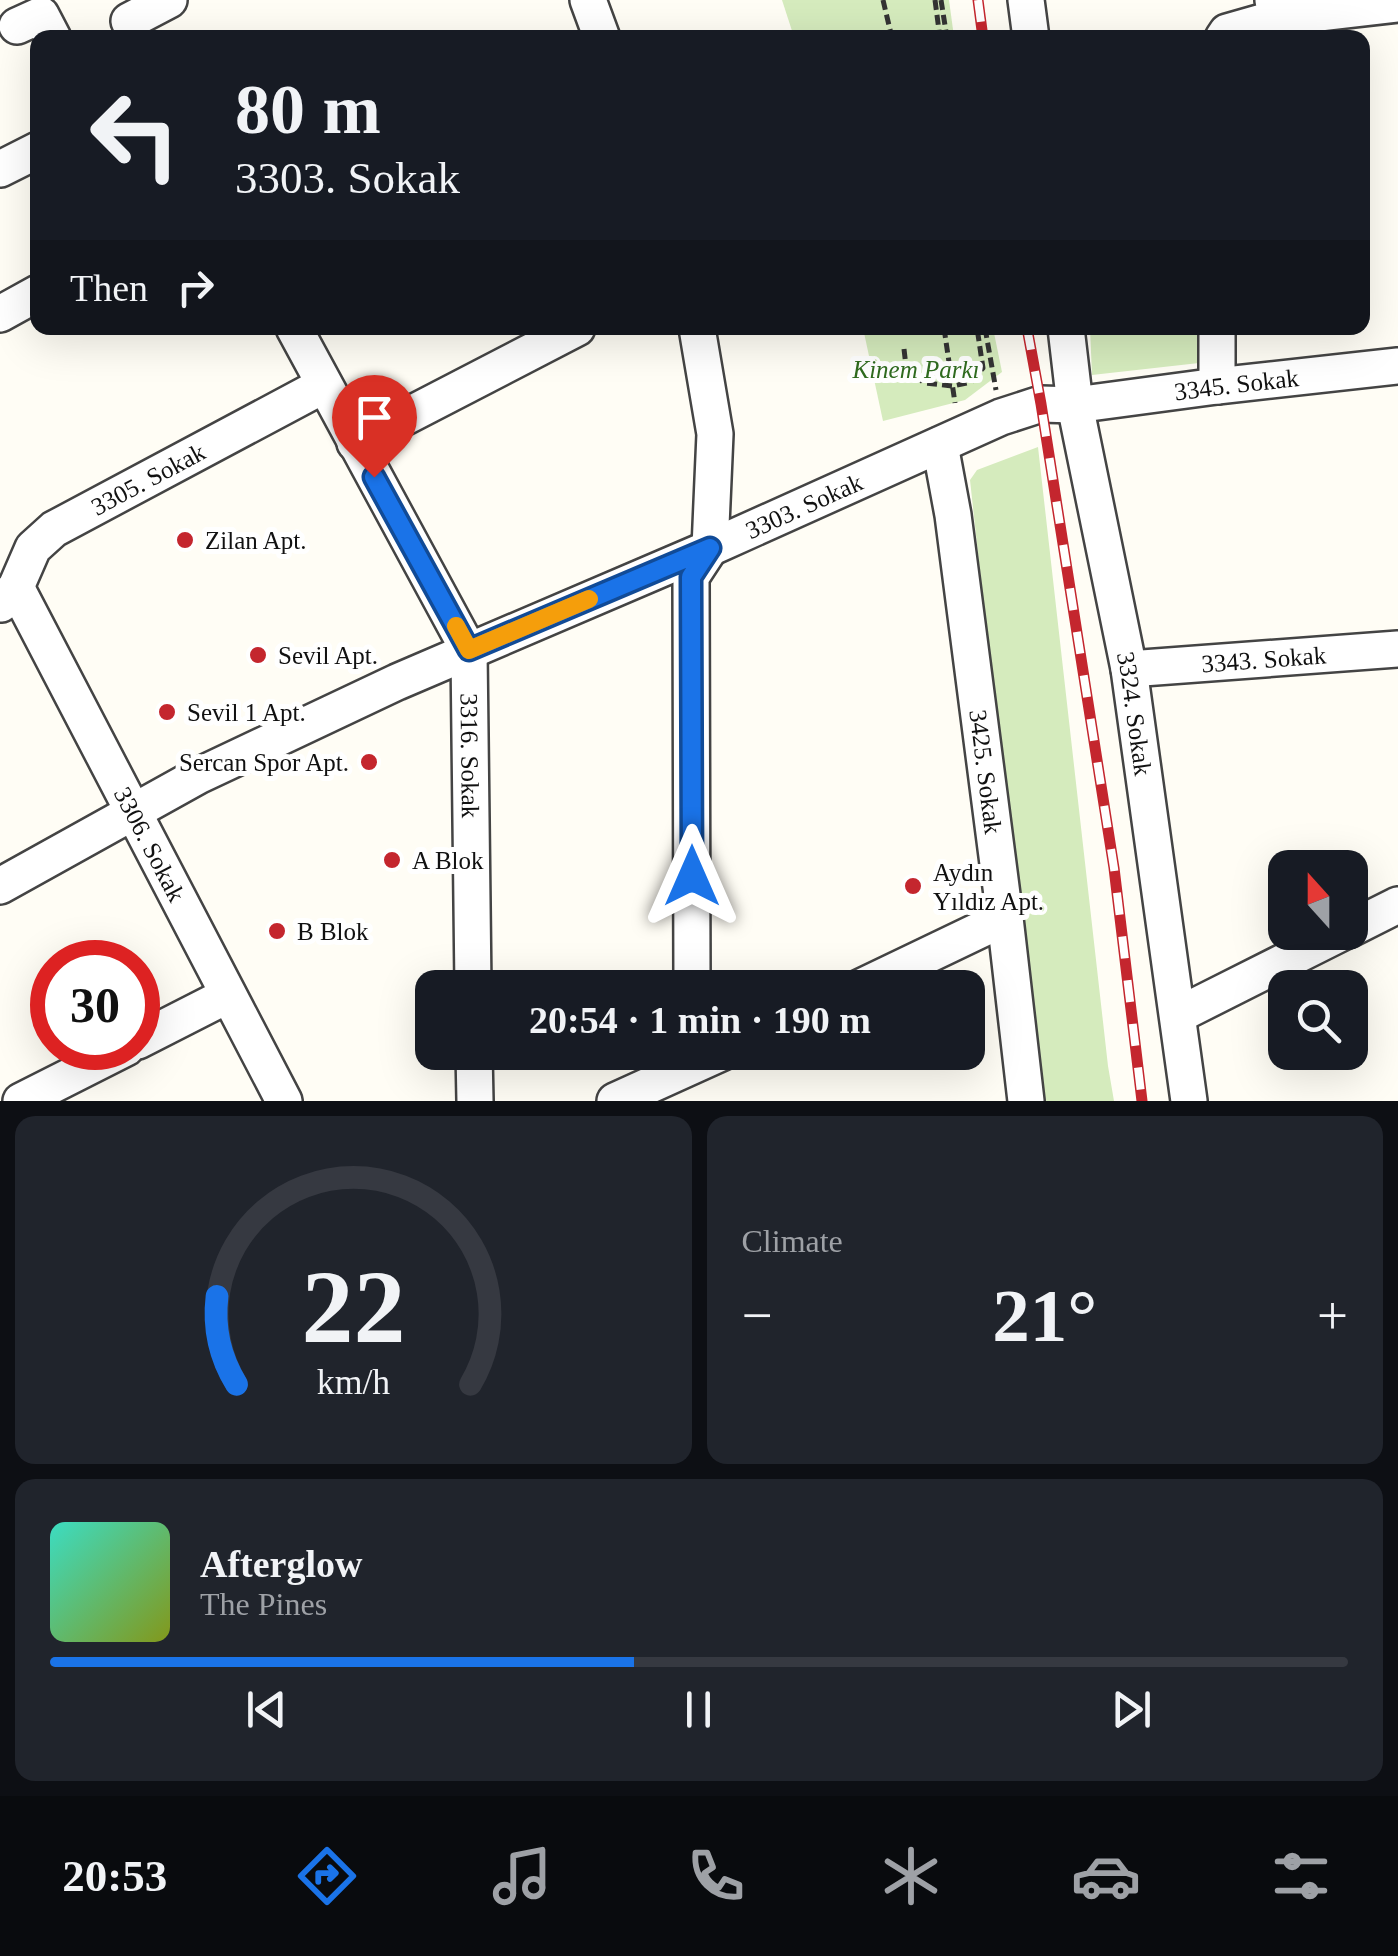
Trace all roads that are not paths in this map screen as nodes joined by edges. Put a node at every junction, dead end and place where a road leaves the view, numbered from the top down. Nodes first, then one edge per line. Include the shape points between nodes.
1 (169, 0) edge
2 (588, 0) edge
3 (1026, 0) edge
4 (1398, 4) edge
5 (1275, 9) edge
6 (128, 20) edge
7 (17, 26) dead end
8 (49, 30) edge
9 (599, 30) edge
10 (1030, 30) edge
11 (1230, 30) edge
12 (30, 154) edge
13 (0, 169) edge
14 (30, 297) edge
15 (0, 314) edge
16 (298, 335) edge
17 (563, 335) edge
18 (698, 335) edge
19 (1067, 335) edge
20 (1217, 335) edge
21 (1398, 366) edge
22 (324, 385) junction
23 (1218, 386) junction
24 (1076, 406) junction
25 (950, 440) junction
26 (355, 443) junction
27 (710, 548) junction
28 (8, 596) edge
29 (1398, 649) edge
30 (469, 650) junction
31 (1129, 669) junction
32 (134, 812) junction
33 (0, 886) edge
34 (1398, 905) edge
35 (1005, 918) junction
36 (1368, 920) edge
37 (1306, 950) edge
38 (473, 970) edge
39 (692, 970) edge
40 (897, 970) edge
41 (228, 995) junction
42 (1178, 1015) junction
43 (160, 1031) edge
44 (82, 1070) edge
45 (474, 1070) edge
46 (677, 1070) edge
47 (21, 1101) edge
48 (284, 1101) edge
49 (475, 1101) edge
50 (615, 1101) edge
51 (1026, 1101) edge
52 (1189, 1101) edge

1 - 6 street
2 - 9 street
3 - 10 street
4 - 5 street
5 - 11 street
7 - 8 street via 41,15
12 - 13 street
14 - 15 street
16 - 22 street, 3316. Sokak
17 - 26 street
18 - 27 street via 715,434
19 - 24 street, 3324. Sokak
20 - 23 street
21 - 23 street, 3345. Sokak
22 - 26 street, 3316. Sokak
22 - 28 street, 3305. Sokak via 54,529 33,548
23 - 24 street, 3345. Sokak
24 - 25 street, 3303. Sokak via 1041,404
24 - 31 street, 3324. Sokak
25 - 27 street, 3303. Sokak
25 - 35 street, 3425. Sokak via 955,534
26 - 30 street, 3316. Sokak
27 - 30 street, 3303. Sokak
27 - 39 street via 691,577
28 - 32 street, 3306. Sokak
29 - 31 street, 3343. Sokak
30 - 32 street, 3303. Sokak
30 - 38 street, 3316. Sokak
31 - 42 street, 3324. Sokak
32 - 33 street, 3303. Sokak
32 - 41 street, 3306. Sokak
34 - 36 street
35 - 40 street
35 - 51 street, 3425. Sokak
37 - 42 street
41 - 43 street
41 - 48 street, 3306. Sokak
42 - 52 street, 3324. Sokak
44 - 47 street
45 - 49 street
46 - 50 street

